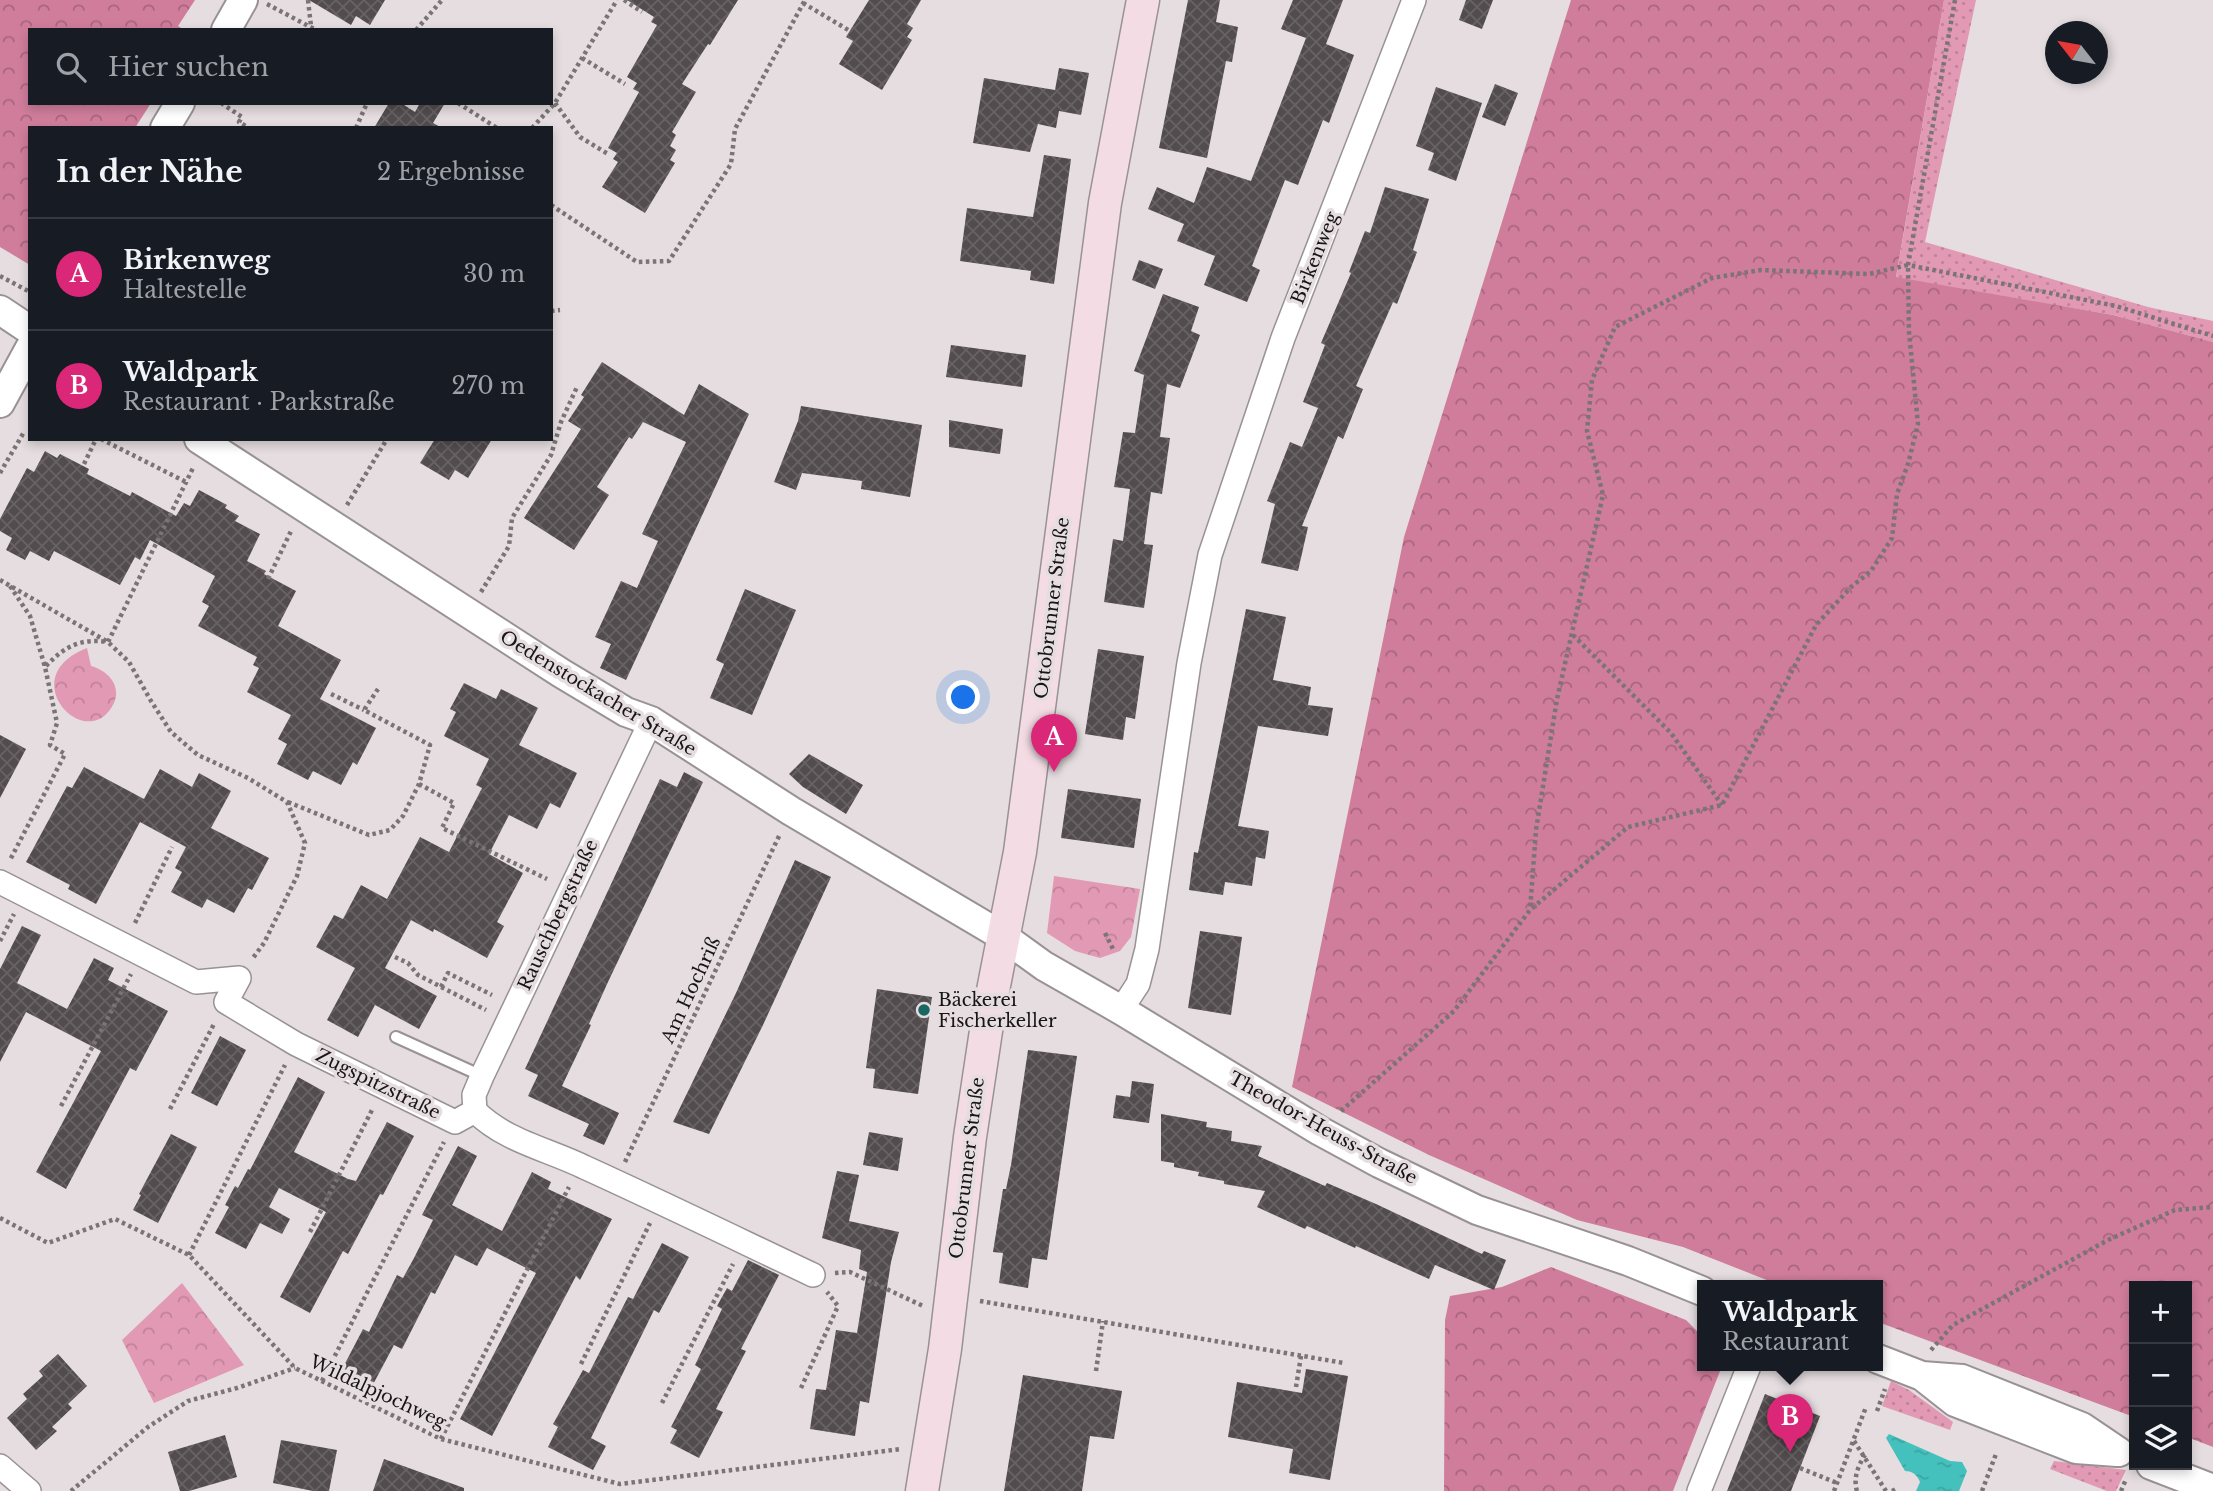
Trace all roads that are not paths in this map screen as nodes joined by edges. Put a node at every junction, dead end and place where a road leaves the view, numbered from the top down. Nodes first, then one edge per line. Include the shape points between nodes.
1 (243, 0) edge
2 (1143, 0) edge
3 (1414, 0) edge
4 (227, 28) edge
5 (179, 105) edge
6 (166, 126) edge
7 (0, 310) edge
8 (28, 329) edge
9 (28, 352) edge
10 (0, 403) edge
11 (202, 441) edge
12 (651, 721) junction
13 (0, 881) edge
14 (1004, 937) junction
15 (196, 982) junction
16 (226, 1002) junction
17 (1121, 1010) junction
18 (396, 1037) dead end
19 (482, 1076) junction
20 (465, 1116) junction
21 (813, 1275) road end
22 (1697, 1289) edge
23 (1883, 1361) edge
24 (1747, 1371) edge
25 (2126, 1455) edge
26 (0, 1466) edge
27 (2164, 1470) edge
28 (2213, 1489) edge
29 (29, 1491) edge
30 (922, 1491) edge
31 (1699, 1491) edge

1 - 4 street
2 - 14 main road, Ottobrunner Straße via 1105,203 1032,766
3 - 17 street, Birkenweg via 1283,338 1210,555 1146,950 1138,984
5 - 6 street
7 - 8 street
9 - 10 street
11 - 12 street, Oedenstockacher Straße via 468,614 626,712
12 - 14 street, Oedenstockacher Straße
12 - 19 street, Rauschbergstraße
13 - 15 street
14 - 17 street, Theodor-Heuss-Straße
14 - 30 main road, Ottobrunner Straße via 981,1063
15 - 16 street, Zugspitzstraße
15 - 16 street via 239,978
16 - 20 street, Zugspitzstraße via 296,1044 384,1087
17 - 22 street, Theodor-Heuss-Straße via 1379,1163 1477,1210
18 - 19 lane
19 - 20 street, Rauschbergstraße
20 - 21 street, Zugspitzstraße via 581,1165
23 - 25 street via 1920,1375 1955,1402 2076,1449
24 - 31 street
26 - 29 street
27 - 28 street

